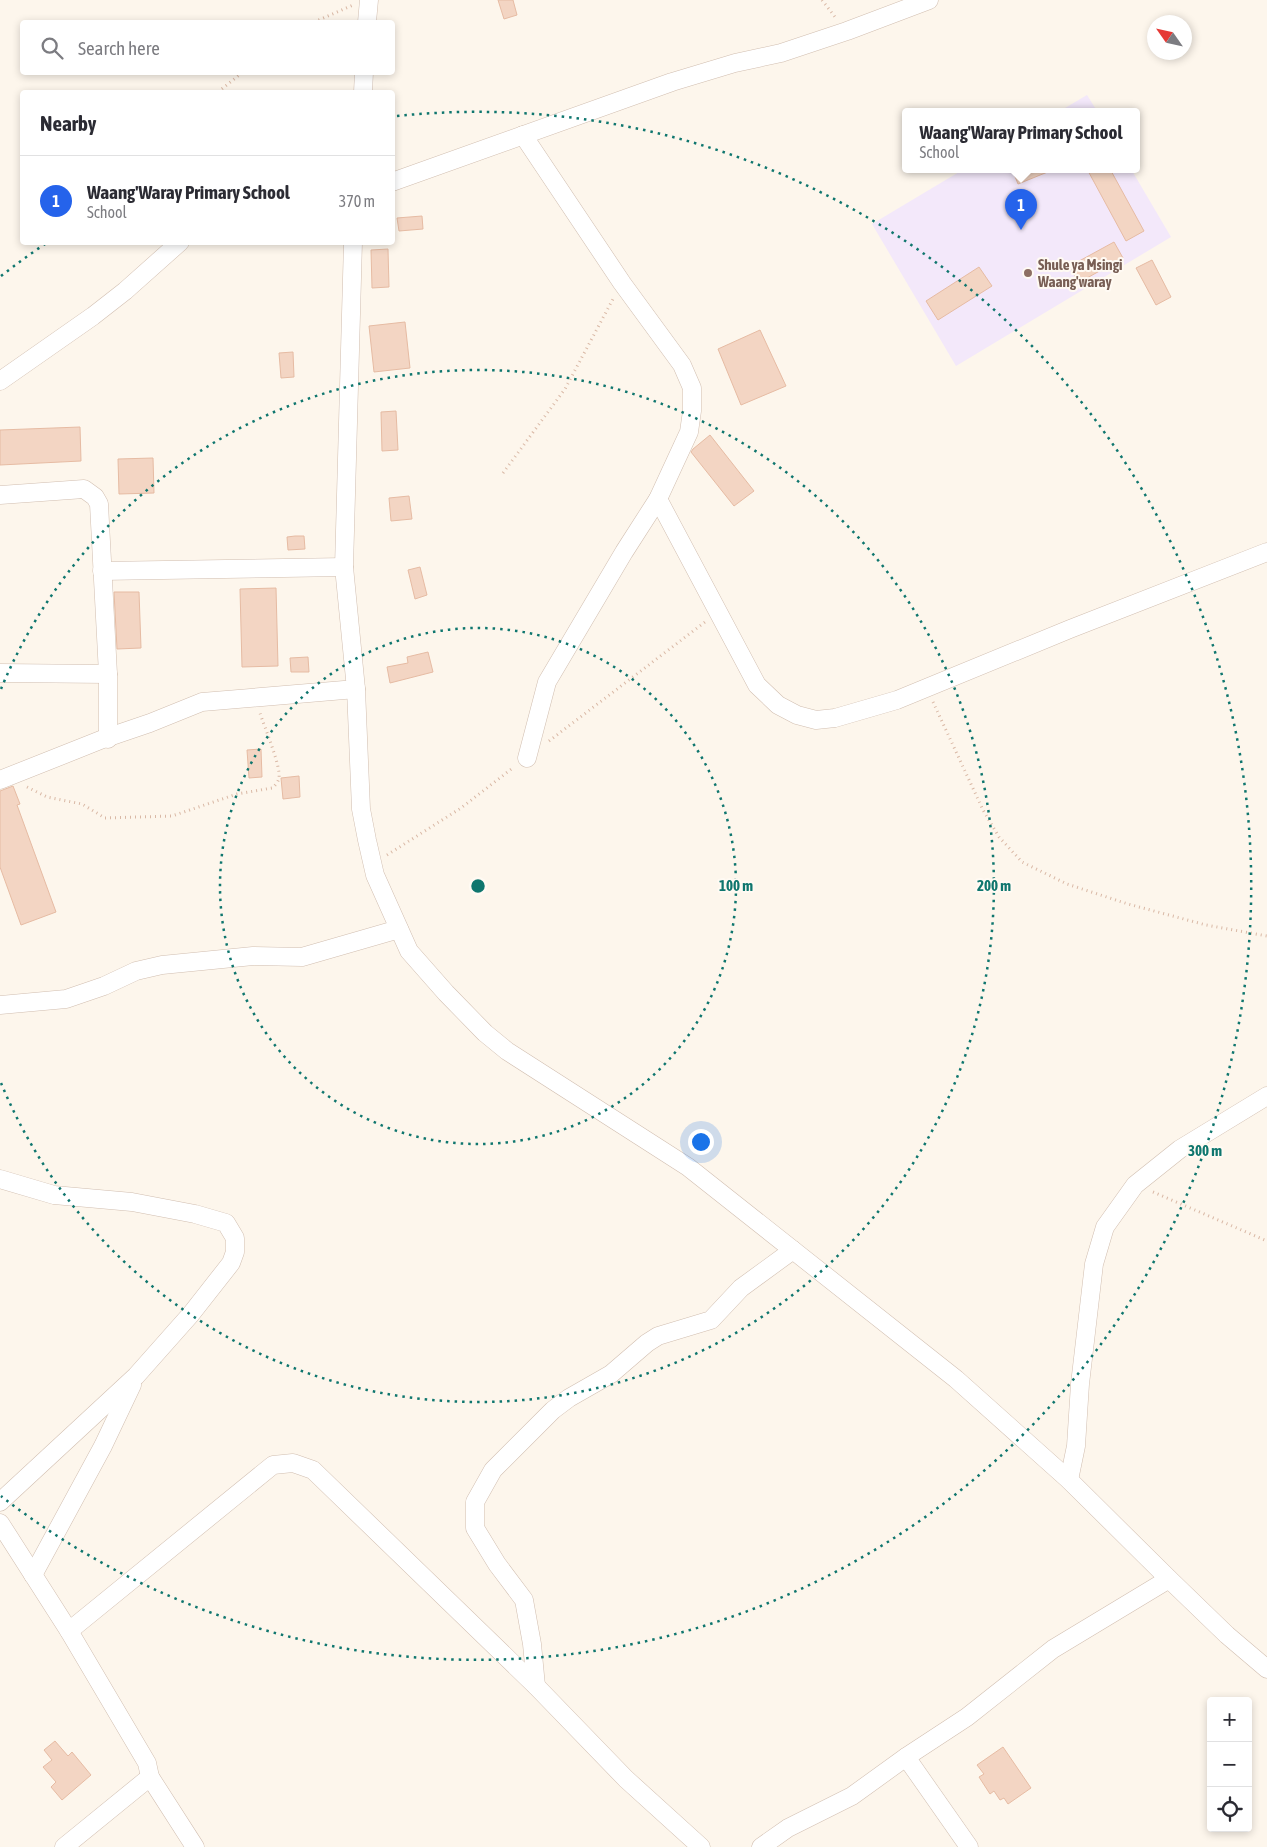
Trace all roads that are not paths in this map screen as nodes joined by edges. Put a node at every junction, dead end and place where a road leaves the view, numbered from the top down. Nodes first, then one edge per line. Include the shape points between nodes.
1 (929, 0) edge
2 (363, 2) edge
3 (367, 20) edge
4 (364, 75) edge
5 (363, 90) edge
6 (523, 135) junction
7 (395, 181) edge
8 (177, 245) edge
9 (353, 245) edge
10 (0, 381) edge
11 (0, 495) edge
12 (658, 499) junction
13 (1267, 552) edge
14 (344, 567) junction
15 (102, 571) junction
16 (0, 673) edge
17 (108, 674) junction
18 (356, 689) junction
19 (108, 739) junction
20 (527, 758) dead end
21 (5, 778) edge
22 (399, 928) junction
23 (0, 1005) edge
24 (1267, 1096) edge
25 (0, 1180) edge
26 (793, 1250) junction
27 (136, 1376) junction
28 (1070, 1480) junction
29 (0, 1502) edge
30 (0, 1523) edge
31 (33, 1575) junction
32 (1168, 1579) junction
33 (69, 1631) junction
34 (1267, 1669) edge
35 (536, 1686) junction
36 (906, 1757) junction
37 (150, 1777) junction
38 (64, 1847) edge
39 (195, 1847) edge
40 (702, 1847) edge
41 (761, 1847) edge
42 (969, 1847) edge

1 - 6 street via 781,53 672,82
2 - 3 street
4 - 5 street
6 - 7 street
6 - 12 street via 622,283 682,365 692,388 689,432
8 - 10 street via 93,316
9 - 14 street
11 - 15 street via 84,489 95,497 99,504
12 - 13 street via 757,686 778,705 816,720 836,718 898,700
12 - 20 street via 547,682
14 - 15 street
14 - 18 street
15 - 17 street
16 - 17 street
17 - 19 street
18 - 19 street via 202,702
18 - 22 street via 362,816 375,875
19 - 21 street
22 - 23 street via 302,957 253,956 162,965 136,971 66,999
22 - 26 street via 410,951 440,986 507,1051 688,1167
24 - 28 street via 1180,1149 1135,1184 1105,1227 1094,1264
25 - 27 street via 54,1194 132,1202 226,1223 236,1238 231,1263
26 - 28 street via 956,1379
26 - 35 street via 740,1288 710,1320 658,1336 611,1374 569,1398 553,1410 489,1478 475,1502 475,1528 496,1564 524,1600
27 - 29 street
27 - 31 street via 103,1446
28 - 32 street
30 - 31 street
31 - 33 street
32 - 34 street
32 - 36 street via 1053,1649 967,1717
33 - 35 street via 273,1466 293,1463 313,1470
33 - 37 street via 147,1763
35 - 40 street via 626,1780
36 - 41 street via 852,1796 788,1828
36 - 42 street
37 - 38 street
37 - 39 street

